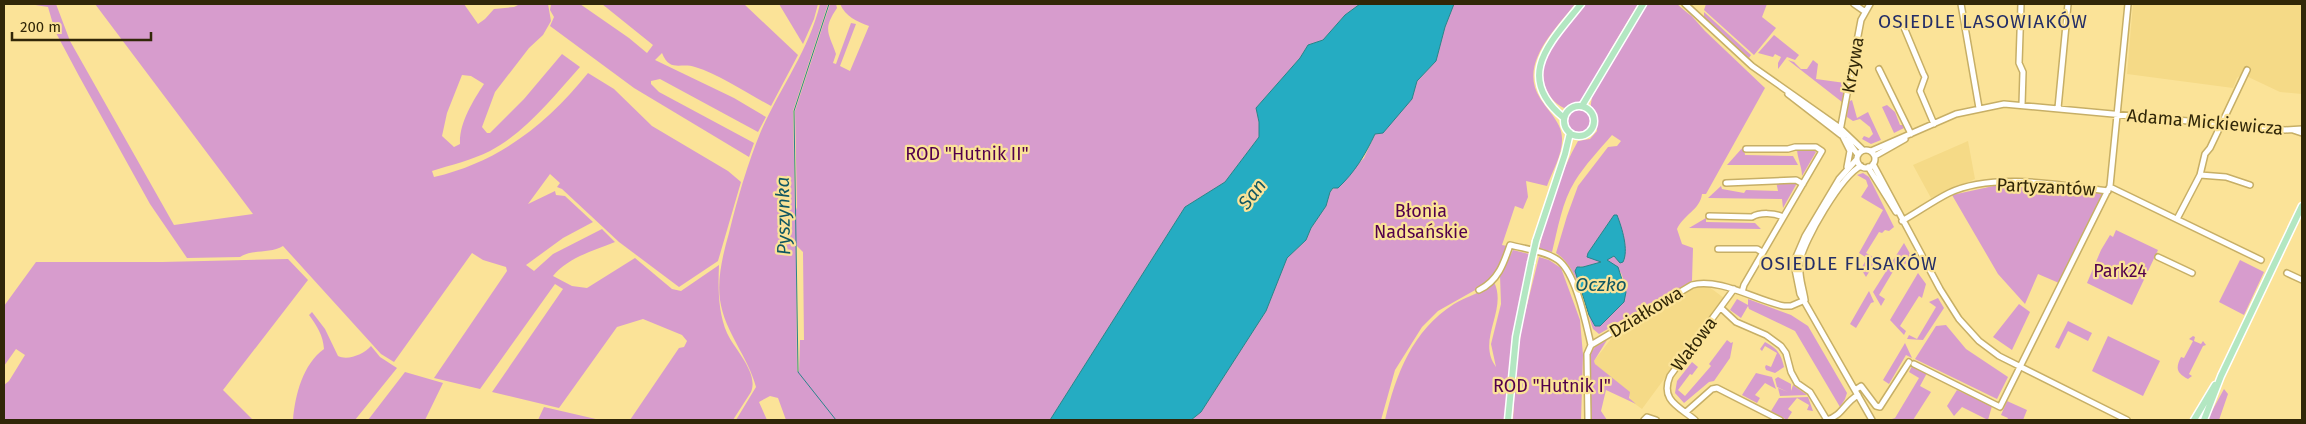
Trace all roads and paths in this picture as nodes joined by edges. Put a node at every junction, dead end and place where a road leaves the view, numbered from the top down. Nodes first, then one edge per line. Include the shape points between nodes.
1 (1581, 4) edge
2 (1643, 4) edge
3 (1685, 4) edge
4 (1854, 4) edge
5 (1870, 4) edge
6 (1961, 4) edge
7 (2021, 4) edge
8 (2068, 4) edge
9 (2128, 4) edge
10 (1864, 11) junction
11 (1903, 25) dead end
12 (1878, 69) dead end
13 (2247, 70) dead end
14 (1778, 85) junction
15 (1596, 86) junction
16 (1547, 99) junction
17 (2022, 105) junction
18 (1582, 106) junction
19 (1979, 108) junction
20 (2058, 108) junction
21 (1589, 109) junction
22 (1568, 111) junction
23 (2118, 114) junction
24 (1564, 118) junction
25 (1934, 124) junction
26 (2220, 124) junction
27 (1840, 128) junction
28 (2302, 129) edge
29 (2292, 130) junction
30 (1570, 133) junction
31 (2302, 133) edge
32 (1840, 134) junction
33 (1911, 134) junction
34 (1577, 136) junction
35 (1746, 149) dead end
36 (1565, 154) junction
37 (1873, 154) junction
38 (1859, 155) junction
39 (1861, 166) junction
40 (1871, 166) junction
41 (1846, 170) junction
42 (2200, 175) junction
43 (1726, 182) dead end
44 (1803, 184) junction
45 (2250, 184) dead end
46 (2109, 189) junction
47 (2302, 206) edge
48 (1708, 216) dead end
49 (1783, 217) junction
50 (2177, 219) junction
51 (1902, 221) junction
52 (1718, 249) dead end
53 (1762, 252) junction
54 (2158, 257) dead end
55 (2261, 260) dead end
56 (2192, 273) dead end
57 (2287, 273) dead end
58 (2302, 280) edge
59 (1479, 290) dead end
60 (1734, 290) junction
61 (1742, 292) junction
62 (1806, 300) junction
63 (1721, 308) junction
64 (1591, 346) junction
65 (2020, 367) junction
66 (2221, 376) junction
67 (1856, 392) junction
68 (1686, 412) junction
69 (1508, 420) edge
70 (1588, 420) edge
71 (1644, 420) edge
72 (1656, 420) edge
73 (1696, 420) edge
74 (1780, 420) edge
75 (1827, 420) edge
76 (1872, 420) edge
77 (2127, 420) edge
78 (2194, 420) edge
79 (2204, 420) edge

1 - 16 main road via 1542,58 1539,80
2 - 15 main road
3 - 14 street via 1742,58
4 - 10 street
5 - 10 street, Krzywa
6 - 19 street
7 - 17 street via 2019,63 2023,72
8 - 20 street
9 - 23 street
10 - 27 street, Krzywa
11 - 25 street via 1925,77 1920,91
12 - 33 street
13 - 26 street
14 - 27 street
14 - 32 street
15 - 18 main road
15 - 21 main road
16 - 22 main road
16 - 24 main road
17 - 19 street, Adama Mickiewicza
17 - 20 street, Adama Mickiewicza
18 - 21 main road
18 - 22 main road
19 - 25 street, Adama Mickiewicza
20 - 23 street, Adama Mickiewicza
21 - 34 main road via 1594,118 1593,128 1586,135
22 - 24 main road
23 - 26 street, Adama Mickiewicza
23 - 46 street
24 - 30 main road
25 - 33 street, Adama Mickiewicza
26 - 29 street, Adama Mickiewicza
26 - 42 street via 2205,154
27 - 32 street, Krzywa
27 - 38 street
28 - 29 street, Adama Mickiewicza
29 - 31 street, Adama Mickiewicza
30 - 34 main road
30 - 36 main road
32 - 38 street
32 - 41 street via 1850,152
33 - 37 street, Adama Mickiewicza
34 - 36 main road
35 - 44 street via 1820,149 1821,154
36 - 69 main road, bridge via 1531,263 1516,337
37 - 38 street
37 - 40 street
38 - 39 street
38 - 41 street
39 - 40 street
39 - 62 street via 1845,179 1804,248 1800,270
40 - 51 street
41 - 62 street via 1805,236 1796,257 1797,285
42 - 45 street via 2226,176
42 - 50 street
43 - 44 street via 1796,180
44 - 49 street
46 - 50 street, Partyzantów
46 - 51 street, Partyzantów via 2032,183 1979,185 1950,193
46 - 65 street
47 - 66 main road
48 - 49 street via 1778,214
49 - 53 street
50 - 55 street, Partyzantów
51 - 65 street via 1940,289 1967,329 1989,349
52 - 53 street via 1757,249
53 - 61 street
54 - 56 street
57 - 58 street
59 - 64 street via 1499,273 1510,245 1552,257 1570,276
60 - 61 street, Działkowa
60 - 63 street, Wałowa
60 - 64 street, Działkowa via 1707,284 1692,285
61 - 62 street, Działkowa via 1784,306
62 - 67 street
63 - 68 street, Wałowa via 1668,381 1668,397
63 - 75 street via 1736,322 1766,335 1781,346 1797,383 1810,392
64 - 70 street, Działkowa via 1587,354
65 - 67 street via 2000,406 1911,363 1880,407 1874,405 1861,386
65 - 77 street
66 - 78 main road
66 - 79 main road
67 - 75 street via 1838,416
67 - 76 street
68 - 73 street, Wałowa
68 - 74 street via 1717,388
71 - 72 street via 1646,417

